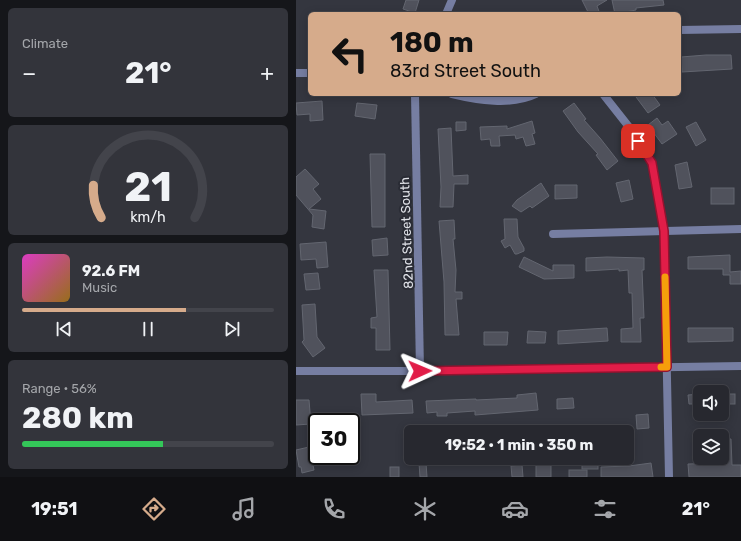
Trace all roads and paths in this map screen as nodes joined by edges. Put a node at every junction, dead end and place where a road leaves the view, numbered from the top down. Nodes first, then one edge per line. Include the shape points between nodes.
1 (452, 0) edge
2 (447, 12) edge
3 (741, 29) edge
4 (681, 30) edge
5 (296, 73) edge
6 (308, 73) edge
7 (415, 96) edge
8 (465, 96) edge
9 (530, 96) edge
10 (605, 96) edge
11 (741, 229) edge
12 (664, 231) junction
13 (553, 234) dead end
14 (741, 366) edge
15 (667, 367) junction
16 (296, 370) edge
17 (420, 371) junction
18 (669, 477) edge

1 - 2 street
3 - 4 street
5 - 6 street
7 - 17 street, 82nd Street South
8 - 9 street via 490,100 521,99
10 - 12 street via 633,132 652,163
11 - 12 street
12 - 13 street
12 - 15 street
14 - 15 street
15 - 17 street
15 - 18 street
16 - 17 street

